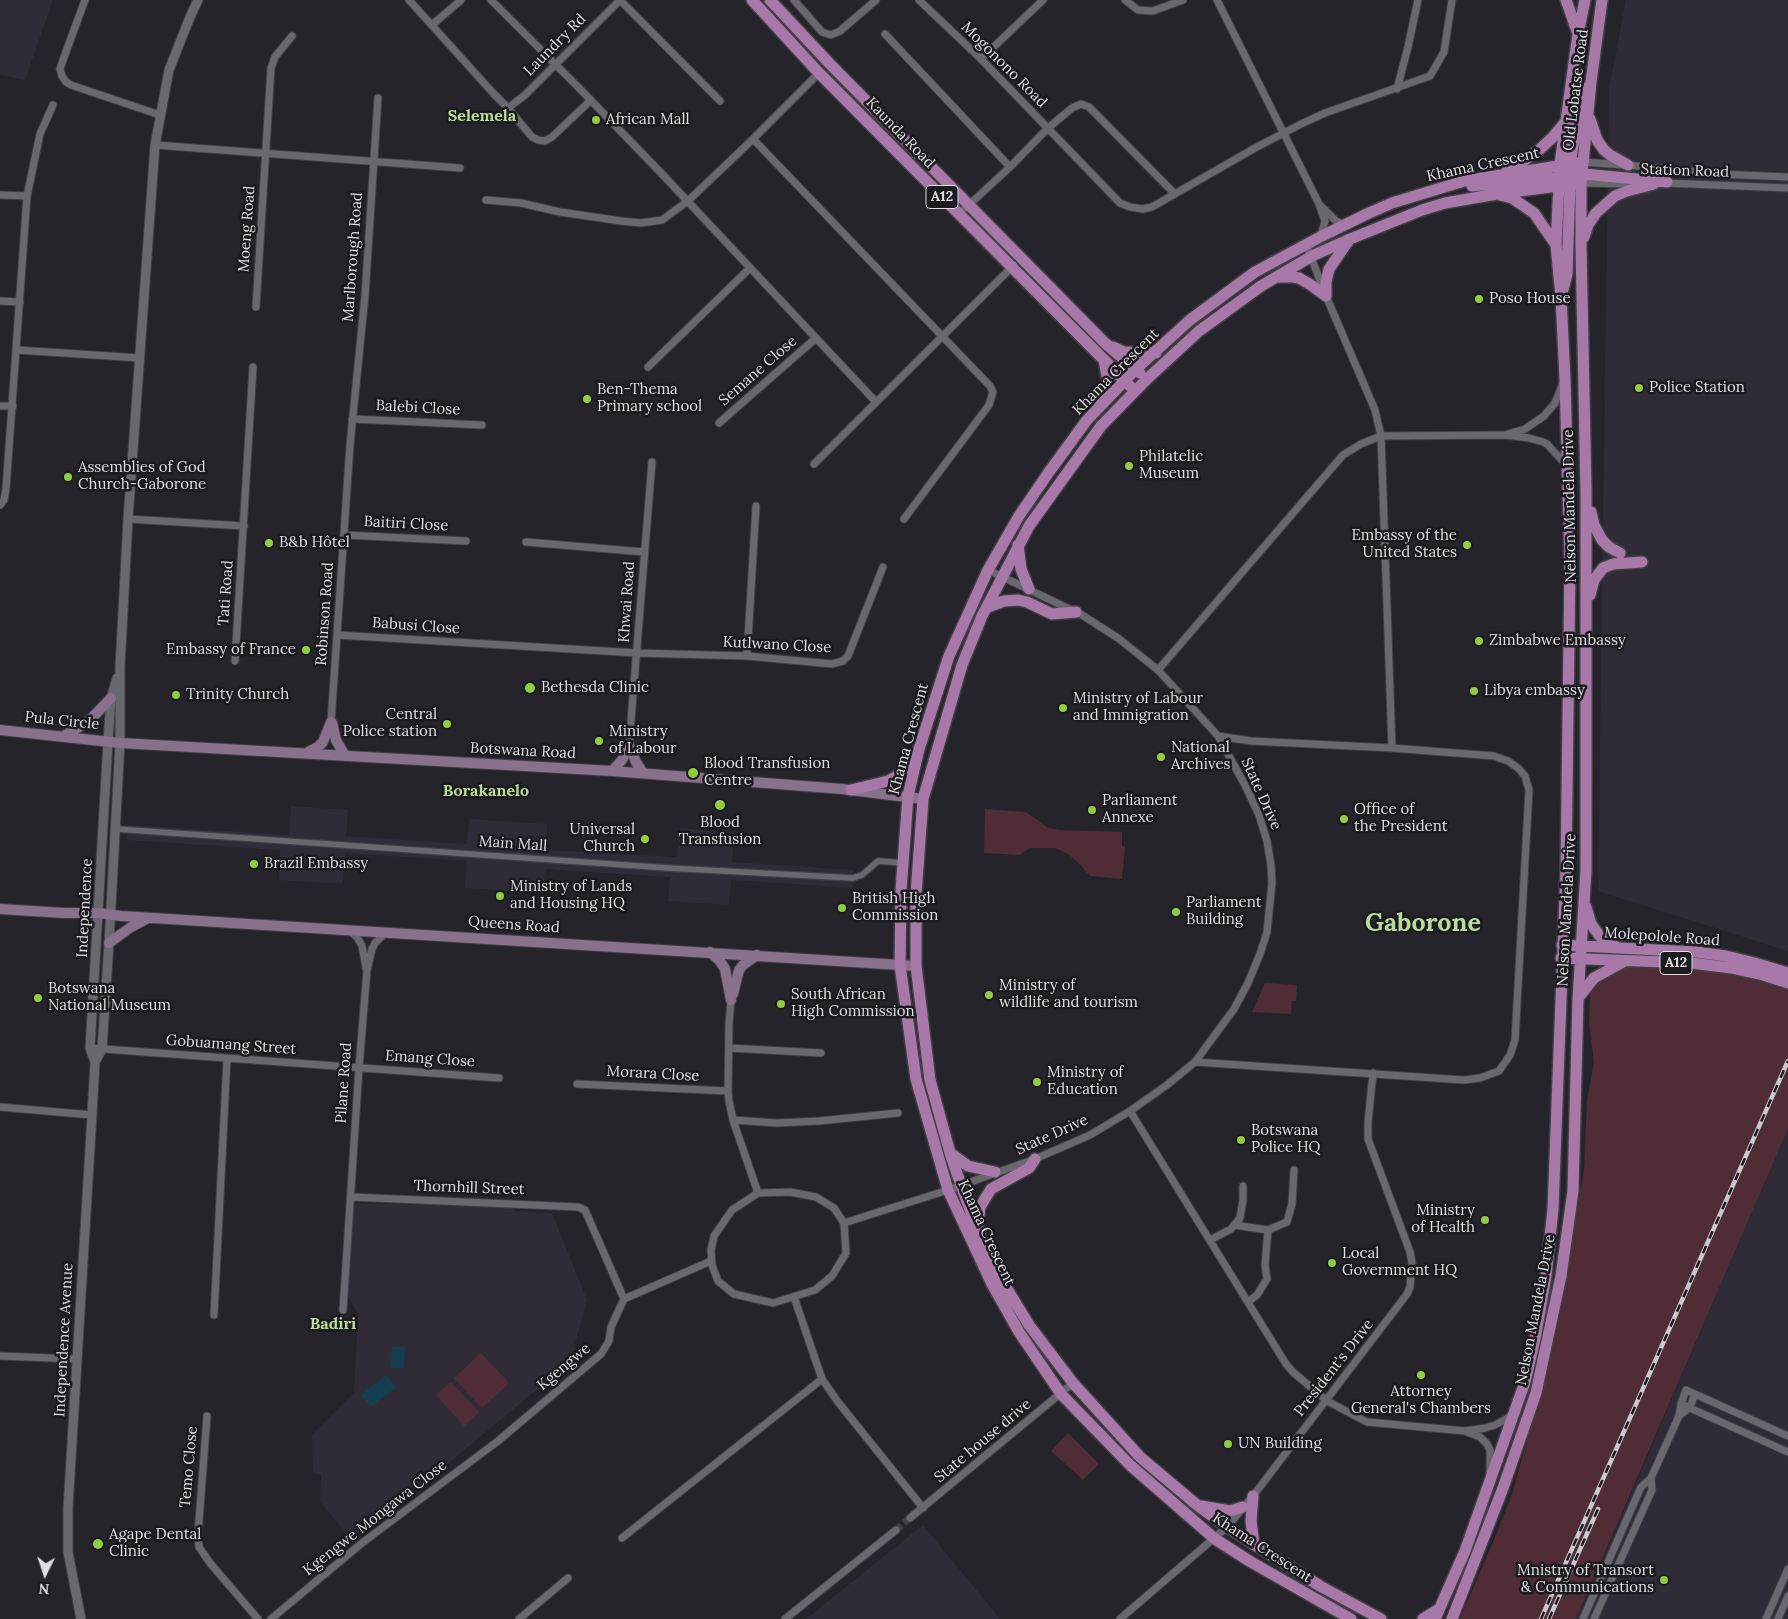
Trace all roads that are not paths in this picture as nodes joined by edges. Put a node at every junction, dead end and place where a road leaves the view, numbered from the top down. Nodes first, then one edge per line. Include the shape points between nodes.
1 (85, 0) edge
2 (198, 0) edge
3 (409, 0) edge
4 (461, 0) edge
5 (490, 0) edge
6 (620, 0) edge
7 (752, 0) edge
8 (770, 0) edge
9 (794, 0) edge
10 (876, 0) edge
11 (919, 0) edge
12 (1043, 0) edge
13 (1125, 0) edge
14 (1183, 0) edge
15 (1216, 0) edge
16 (1418, 0) edge
17 (1452, 0) edge
18 (1566, 0) edge
19 (1585, 0) edge
20 (1602, 0) edge
21 (432, 25) junction
22 (884, 34) dead end
23 (1578, 34) junction
24 (292, 36) dead end
25 (981, 59) junction
26 (556, 65) junction
27 (820, 72) junction
28 (1591, 82) junction
29 (1397, 89) junction
30 (378, 98) dead end
31 (591, 100) junction
32 (720, 101) dead end
33 (53, 104) dead end
34 (508, 108) junction
35 (160, 114) junction
36 (1588, 115) junction
37 (1567, 119) junction
38 (1048, 129) junction
39 (1284, 133) junction
40 (753, 139) junction
41 (155, 145) junction
42 (266, 152) junction
43 (373, 160) junction
44 (1583, 162) junction
45 (1628, 165) junction
46 (1010, 166) junction
47 (460, 168) dead end
48 (1499, 174) junction
49 (1569, 176) junction
50 (1788, 177) edge
51 (1661, 183) junction
52 (1453, 186) junction
53 (1788, 188) edge
54 (1175, 194) junction
55 (1497, 194) junction
56 (0, 195) edge
57 (27, 196) junction
58 (486, 200) dead end
59 (688, 201) junction
60 (1319, 204) junction
61 (968, 205) junction
62 (959, 214) junction
63 (1344, 225) junction
64 (1321, 236) junction
65 (1350, 239) junction
66 (1306, 244) junction
67 (1556, 245) junction
68 (1581, 247) junction
69 (1312, 256) junction
70 (1022, 258) junction
71 (1012, 267) junction
72 (750, 268) junction
73 (1274, 278) junction
74 (1326, 296) junction
75 (1561, 297) junction
76 (0, 301) edge
77 (20, 302) junction
78 (256, 307) dead end
79 (942, 336) junction
80 (816, 338) junction
81 (1105, 343) junction
82 (17, 350) junction
83 (1156, 353) junction
84 (140, 358) junction
85 (1103, 358) junction
86 (253, 367) dead end
87 (648, 367) dead end
88 (1136, 369) junction
89 (1147, 379) junction
90 (1565, 379) junction
91 (1125, 381) junction
92 (1135, 391) junction
93 (876, 402) junction
94 (0, 406) edge
95 (13, 406) junction
96 (352, 419) junction
97 (1087, 420) junction
98 (719, 423) dead end
99 (482, 425) dead end
100 (1505, 435) junction
101 (1381, 436) junction
102 (652, 462) dead end
103 (814, 464) dead end
104 (1567, 466) junction
105 (1586, 491) junction
106 (2, 502) edge
107 (756, 506) dead end
108 (128, 519) junction
109 (904, 519) dead end
110 (244, 526) junction
111 (345, 535) junction
112 (466, 541) dead end
113 (526, 542) dead end
114 (1018, 545) junction
115 (644, 552) junction
116 (1620, 553) dead end
117 (1642, 562) dead end
118 (883, 567) dead end
119 (988, 570) junction
120 (1002, 576) junction
121 (1029, 589) junction
122 (988, 606) junction
123 (1076, 612) junction
124 (1586, 616) junction
125 (337, 635) junction
126 (637, 653) junction
127 (747, 656) junction
128 (235, 661) dead end
129 (120, 667) junction
130 (1158, 670) junction
131 (111, 698) junction
132 (332, 722) junction
133 (0, 730) edge
134 (64, 736) junction
135 (1218, 736) junction
136 (108, 741) junction
137 (120, 743) junction
138 (629, 744) junction
139 (1392, 748) junction
140 (919, 749) junction
141 (308, 753) junction
142 (345, 756) junction
143 (612, 771) junction
144 (643, 773) junction
145 (851, 790) junction
146 (908, 796) junction
147 (923, 799) junction
148 (116, 828) junction
149 (903, 863) junction
150 (1585, 903) junction
151 (0, 909) edge
152 (99, 913) junction
153 (110, 914) junction
154 (149, 918) junction
155 (348, 930) junction
156 (386, 932) junction
157 (109, 943) junction
158 (1562, 945) junction
159 (1580, 946) junction
160 (1620, 949) junction
161 (710, 952) junction
162 (757, 955) junction
163 (1561, 958) junction
164 (1580, 959) junction
165 (1624, 961) junction
166 (900, 965) junction
167 (916, 966) junction
168 (367, 970) junction
169 (1765, 971) junction
170 (1788, 974) edge
171 (1788, 984) edge
172 (1578, 999) junction
173 (731, 1000) junction
174 (90, 1048) junction
175 (729, 1048) junction
176 (102, 1049) junction
177 (821, 1053) dead end
178 (227, 1059) junction
179 (95, 1062) junction
180 (1195, 1062) junction
181 (359, 1068) junction
182 (1373, 1073) junction
183 (499, 1078) dead end
184 (577, 1084) dead end
185 (728, 1091) junction
186 (0, 1107) edge
187 (1130, 1111) junction
188 (898, 1113) dead end
189 (92, 1115) junction
190 (733, 1120) junction
191 (950, 1153) junction
192 (1035, 1159) junction
193 (1294, 1170) dead end
194 (995, 1172) junction
195 (961, 1185) junction
196 (1243, 1186) dead end
197 (948, 1190) junction
198 (758, 1193) junction
199 (350, 1197) junction
200 (844, 1222) junction
201 (1234, 1225) junction
202 (977, 1229) junction
203 (1268, 1230) junction
204 (1210, 1240) junction
205 (711, 1261) junction
206 (794, 1297) junction
207 (624, 1299) junction
208 (1248, 1302) junction
209 (343, 1310) dead end
210 (214, 1315) dead end
211 (0, 1356) edge
212 (76, 1359) junction
213 (822, 1379) junction
214 (1073, 1383) junction
215 (1062, 1394) junction
216 (1695, 1394) junction
217 (1327, 1401) junction
218 (1681, 1404) junction
219 (1690, 1407) junction
220 (1515, 1410) junction
221 (207, 1416) dead end
222 (1679, 1416) junction
223 (1465, 1430) junction
224 (1788, 1436) edge
225 (498, 1440) joint
226 (1788, 1452) edge
227 (1651, 1478) junction
228 (1490, 1483) junction
229 (1253, 1496) junction
230 (1197, 1505) junction
231 (1243, 1507) junction
232 (923, 1508) junction
233 (910, 1518) tunnel mouth
234 (1227, 1527) junction
235 (896, 1530) tunnel mouth
236 (622, 1538) dead end
237 (1215, 1539) junction
238 (1254, 1545) junction
239 (1788, 1569) edge
240 (568, 1578) dead end
241 (1787, 1598) edge
242 (1437, 1614) edge
243 (81, 1619) edge
244 (258, 1619) edge
245 (271, 1619) edge
246 (519, 1619) edge
247 (785, 1619) edge
248 (1120, 1619) edge
249 (1351, 1619) edge
250 (1381, 1619) edge
251 (1423, 1619) edge
252 (1452, 1619) edge
253 (1583, 1619) edge
254 (1594, 1619) edge
255 (1766, 1619) edge
256 (1778, 1619) edge

1 - 35 street via 60,70 66,82
2 - 35 street via 172,62
3 - 21 street
4 - 21 street
5 - 26 street
6 - 26 street, Laundry Rd
6 - 32 street
7 - 27 main road, Kaunda Road / A12
8 - 61 main road, Kaunda Road / A12
9 - 10 street via 822,32 831,35
11 - 25 street, Mogonono Road
12 - 25 street
13 - 14 street via 1138,10 1153,11
15 - 39 street
16 - 29 street
17 - 29 street, Mogonono Road via 1444,52 1437,66 1430,76
18 - 23 main road
19 - 23 main road, Old Lobatse Road
20 - 28 main road, Old Lobatse Road
21 - 34 street
22 - 46 street
23 - 37 main road, Old Lobatse Road
24 - 42 street, Moeng Road via 271,68
25 - 38 street, Mogonono Road
26 - 31 street
26 - 34 street, Laundry Rd
27 - 40 street
27 - 62 main road, Kaunda Road / A12
28 - 36 main road, Old Lobatse Road
28 - 49 main road via 1581,100
29 - 39 street, Mogonono Road via 1325,113
30 - 43 street, Marlborough Road
31 - 34 street via 545,141 532,137
31 - 59 street
33 - 57 street via 40,134
35 - 41 street
36 - 44 main road, Old Lobatse Road
36 - 45 main road via 1604,150
37 - 48 main road via 1539,150
37 - 49 main road, Old Lobatse Road
38 - 46 street
38 - 54 street, Mogonono Road via 1120,203 1142,209
38 - 54 street via 1072,108 1086,105
39 - 54 street, Mogonono Road
39 - 60 street
40 - 59 street
40 - 79 street
41 - 42 street
41 - 84 street
42 - 43 street
42 - 78 street, Moeng Road
43 - 47 street
43 - 96 street, Marlborough Road via 365,296
44 - 45 street, Station Road
44 - 49 main road
45 - 50 street, Station Road
46 - 61 street
48 - 49 main road, Khama Crescent
48 - 52 main road, Khama Crescent
49 - 51 main road
49 - 52 main road
49 - 55 main road, Khama Crescent
49 - 67 main road, Nelson Mandela Drive
49 - 68 main road, Nelson Mandela Drive
49 - 75 main road via 1568,274
51 - 53 street, Station Road
51 - 68 main road via 1627,191 1604,204 1588,225
52 - 63 main road, Khama Crescent via 1392,203
55 - 65 main road, Khama Crescent via 1422,210
55 - 67 main road via 1512,198 1534,213
56 - 57 street
57 - 77 street
58 - 59 street via 642,223 662,220
59 - 72 street
60 - 63 street
60 - 64 street via 1325,221
61 - 62 street
61 - 70 main road, Kaunda Road / A12
62 - 71 main road, Kaunda Road / A12
63 - 64 main road, Khama Crescent
64 - 66 main road, Khama Crescent
65 - 69 main road, Khama Crescent
65 - 74 main road via 1330,269
66 - 69 street
66 - 83 main road, Khama Crescent via 1255,272 1219,298
67 - 75 main road, Nelson Mandela Drive
68 - 105 main road, Nelson Mandela Drive
69 - 73 main road, Khama Crescent
69 - 74 street
70 - 71 street
70 - 81 main road, Kaunda Road / A12
71 - 79 street
71 - 85 main road, Kaunda Road / A12
72 - 80 street
72 - 87 street
73 - 74 main road via 1299,278
73 - 89 main road, Khama Crescent via 1199,330
74 - 101 street via 1375,410
75 - 90 main road, Nelson Mandela Drive
76 - 77 street
77 - 82 street
79 - 93 street
79 - 109 street via 990,386 992,398
80 - 93 street
80 - 98 street, Semane Close
81 - 83 main road via 1124,352
81 - 88 main road, Kaunda Road / A12
82 - 84 street
82 - 95 street
83 - 88 main road, Khama Crescent
84 - 108 street
85 - 91 main road, Kaunda Road / A12
85 - 97 main road via 1108,376 1106,390
86 - 110 street, Tati Road
88 - 89 main road, Kaunda Road / A12
88 - 91 main road, Khama Crescent
89 - 92 main road, Khama Crescent
90 - 100 street via 1555,403 1544,416 1525,429
90 - 104 main road, Nelson Mandela Drive
91 - 92 main road, Kaunda Road / A12
91 - 97 main road, Khama Crescent
92 - 114 main road, Khama Crescent via 1101,426
93 - 103 street
94 - 95 street
95 - 106 street
96 - 99 street, Balebi Close
96 - 111 street, Robinson Road
97 - 119 main road, Khama Crescent via 1019,516
100 - 101 street
100 - 104 street via 1543,442
101 - 130 street via 1343,455
101 - 139 street
102 - 115 street, Khwai Road
104 - 158 main road, Nelson Mandela Drive via 1570,564
105 - 116 main road via 1597,532 1609,547
105 - 124 main road, Nelson Mandela Drive
107 - 127 street
108 - 110 street
108 - 129 street
110 - 128 street, Tati Road
111 - 112 street, Baitiri Close
111 - 125 street, Robinson Road
113 - 115 street
114 - 120 main road, Khama Crescent
114 - 121 main road via 1021,570
115 - 126 street, Khwai Road
117 - 124 main road via 1603,568 1594,580
118 - 127 street, Kutlwano Close via 853,646 843,661 832,664
119 - 120 street, State Drive
119 - 140 main road, Khama Crescent via 949,656
120 - 121 street, State Drive
120 - 122 main road, Khama Crescent
121 - 123 street, State Drive
122 - 123 main road via 1018,600 1052,614
122 - 147 main road, Khama Crescent via 962,665
123 - 130 street, State Drive via 1118,638
124 - 150 main road, Nelson Mandela Drive
125 - 126 street, Babusi Close
125 - 132 street, Robinson Road
126 - 127 street, Kutlwano Close
126 - 138 street, Khwai Road
129 - 131 street, Independence
129 - 137 street, Independence
130 - 135 street, State Drive
131 - 134 main road via 89,721
131 - 136 street, Independence
132 - 141 main road via 323,742
132 - 142 main road via 336,740
133 - 134 main road, Pula Circle
134 - 136 main road, Pula Circle
135 - 139 street via 1251,741
135 - 180 street, State Drive via 1246,785 1267,841 1271,864 1271,904 1267,932 1248,983 1234,1009
136 - 137 main road, Pula Circle
136 - 152 street, Independence
137 - 141 main road, Botswana Road
137 - 148 street, Independence
138 - 143 main road via 622,760
138 - 144 main road
139 - 182 street via 1494,756 1508,761 1525,776 1529,790 1515,1040 1499,1071 1480,1078 1464,1080
140 - 145 main road via 899,775
140 - 146 main road, Khama Crescent
141 - 142 main road, Botswana Road
142 - 143 main road, Botswana Road
143 - 144 main road, Botswana Road
144 - 145 main road, Botswana Road
145 - 146 main road, Botswana Road
146 - 147 main road, Botswana Road
146 - 149 main road, Khama Crescent
147 - 167 main road, Khama Crescent via 916,894
148 - 149 street, Main Mall via 668,868 853,878 862,875 878,861
148 - 153 street, Independence
149 - 166 main road, Khama Crescent
150 - 159 main road, Nelson Mandela Drive
150 - 160 main road via 1591,924 1599,935 1606,943
151 - 152 main road
152 - 153 main road
152 - 174 street, Independence
153 - 154 main road, Queens Road
153 - 157 street, Independence
154 - 155 main road, Queens Road
154 - 157 main road
155 - 156 main road, Queens Road
155 - 168 street via 362,946
156 - 161 main road, Queens Road
156 - 168 street via 375,942
157 - 176 street, Independence
158 - 159 main road, Molepolole Road / A12
158 - 163 main road, Nelson Mandela Drive
159 - 160 main road, Molepolole Road / A12
159 - 164 main road, Nelson Mandela Drive
160 - 169 main road, Molepolole Road / A12 via 1726,956
161 - 162 main road, Queens Road
161 - 173 main road via 725,969
162 - 166 main road, Queens Road
162 - 173 main road via 739,970
163 - 164 main road, Molepolole Road / A12
163 - 220 main road, Nelson Mandela Drive via 1553,1209 1535,1338
164 - 165 main road, Molepolole Road / A12
164 - 172 main road, Nelson Mandela Drive
165 - 169 main road, Molepolole Road / A12 via 1691,963
165 - 172 main road via 1594,978
166 - 167 main road, Queens Road
166 - 197 main road, Khama Crescent via 916,1079
167 - 191 main road, Khama Crescent via 930,1080
168 - 181 street, Pilane Road
169 - 170 main road, Molepolole Road / A12
169 - 171 main road, Molepolole Road / A12
172 - 252 main road, Nelson Mandela Drive via 1573,1191 1548,1341 1536,1393
173 - 175 street
174 - 176 street, Gobuamang Street
174 - 179 street, Independence
175 - 177 street
175 - 185 street
176 - 178 street, Gobuamang Street
176 - 179 street, Independence
178 - 181 street, Gobuamang Street
178 - 210 street
179 - 189 street, Independence Avenue
180 - 182 street
180 - 187 street, State Drive
181 - 183 street, Emang Close
181 - 199 street, Pilane Road
182 - 217 street, President's Drive via 1368,1138 1410,1252 1410,1287 1404,1300
184 - 185 street, Morara Close
185 - 190 street
186 - 189 street
187 - 192 street, State Drive via 1090,1135
187 - 204 street
188 - 190 street via 777,1123
189 - 212 street, Independence Avenue
190 - 198 street
191 - 194 main road via 968,1166
191 - 195 main road, Khama Crescent
192 - 194 street, State Drive
192 - 202 main road via 1029,1168 991,1189 980,1207
193 - 203 street via 1292,1204 1287,1222
194 - 195 street, State Drive
195 - 197 street, State Drive
195 - 202 main road, Khama Crescent
196 - 201 street via 1240,1218
197 - 200 street, State Drive
197 - 215 main road, Khama Crescent via 996,1292
198 - 200 street via 790,1192 816,1197 834,1208
198 - 205 street via 732,1210 714,1236
199 - 207 street, Thornhill Street via 578,1206 585,1210
199 - 209 street, Pilane Road
200 - 206 street via 846,1253 832,1276 815,1290
201 - 203 street
201 - 204 street
202 - 214 main road, Khama Crescent via 1029,1325
203 - 208 street via 1267,1279 1258,1295
204 - 208 street
205 - 206 street via 718,1281 734,1294 773,1303
205 - 207 street
206 - 213 street
207 - 225 street, Kgengwe via 611,1327 606,1349
208 - 217 street via 1286,1364
211 - 212 street
212 - 243 street, Independence Avenue via 68,1552
213 - 232 street
213 - 236 street
214 - 215 street, State house drive
214 - 230 main road, Khama Crescent via 1140,1457
215 - 232 street, State house drive
215 - 237 main road, Khama Crescent via 1130,1465
216 - 218 street via 1686,1390
216 - 219 street
216 - 224 street
217 - 223 street via 1367,1422
217 - 229 street, President's Drive
218 - 219 street
218 - 222 street
219 - 222 street
219 - 226 street
220 - 223 street via 1495,1425
220 - 228 main road, Nelson Mandela Drive
221 - 244 street, Temo Close via 199,1547
222 - 227 street
223 - 228 street via 1480,1437 1490,1450
225 - 245 street, Kgengwe Mongawa Close via 362,1544
227 - 253 street via 1641,1487
227 - 254 street via 1652,1490
228 - 242 main road, Nelson Mandela Drive
229 - 231 street, President's Drive
229 - 238 main road via 1251,1522
230 - 231 main road via 1230,1511
230 - 234 main road, Khama Crescent
231 - 234 street, President's Drive
232 - 233 street, State house drive
234 - 237 street, President's Drive
234 - 238 main road, Khama Crescent
235 - 247 street
237 - 248 street, President's Drive
237 - 249 main road, Khama Crescent
238 - 250 main road, Khama Crescent
239 - 255 street
240 - 246 street
241 - 256 street
242 - 251 main road

